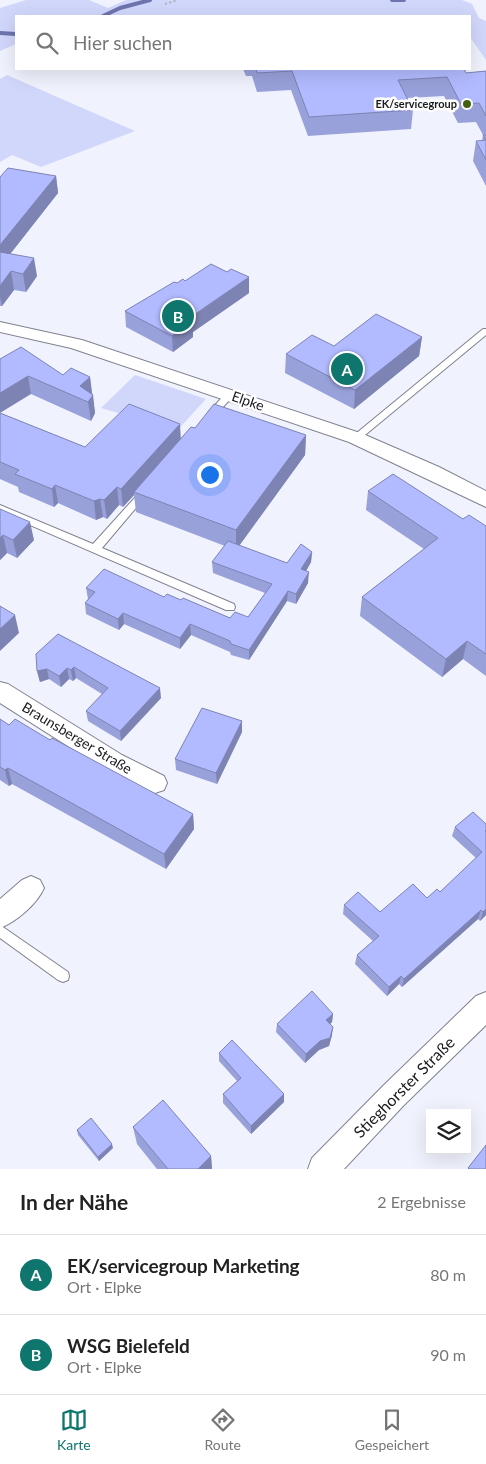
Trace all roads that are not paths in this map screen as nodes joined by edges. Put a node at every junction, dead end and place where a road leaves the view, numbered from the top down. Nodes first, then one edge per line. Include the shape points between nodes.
1 (0, 327) edge
2 (486, 331) edge
3 (229, 394) junction
4 (204, 423) edge
5 (356, 438) junction
6 (148, 488) edge
7 (486, 500) edge
8 (0, 508) edge
9 (95, 549) junction
10 (230, 607) dead end
11 (0, 691) edge
12 (155, 783) dead end
13 (31, 888) dead end
14 (0, 916) edge
15 (0, 931) edge
16 (63, 976) dead end
17 (486, 1006) edge
18 (323, 1169) edge

1 - 3 street, Elpke via 76,344
2 - 5 lane
3 - 4 lane
3 - 5 street, Elpke
5 - 7 street, Elpke
6 - 9 lane
8 - 9 lane
9 - 10 lane
11 - 12 street, Braunsberger Straße via 113,762
13 - 14 street
15 - 16 lane
17 - 18 street, Stieghorster Straße

